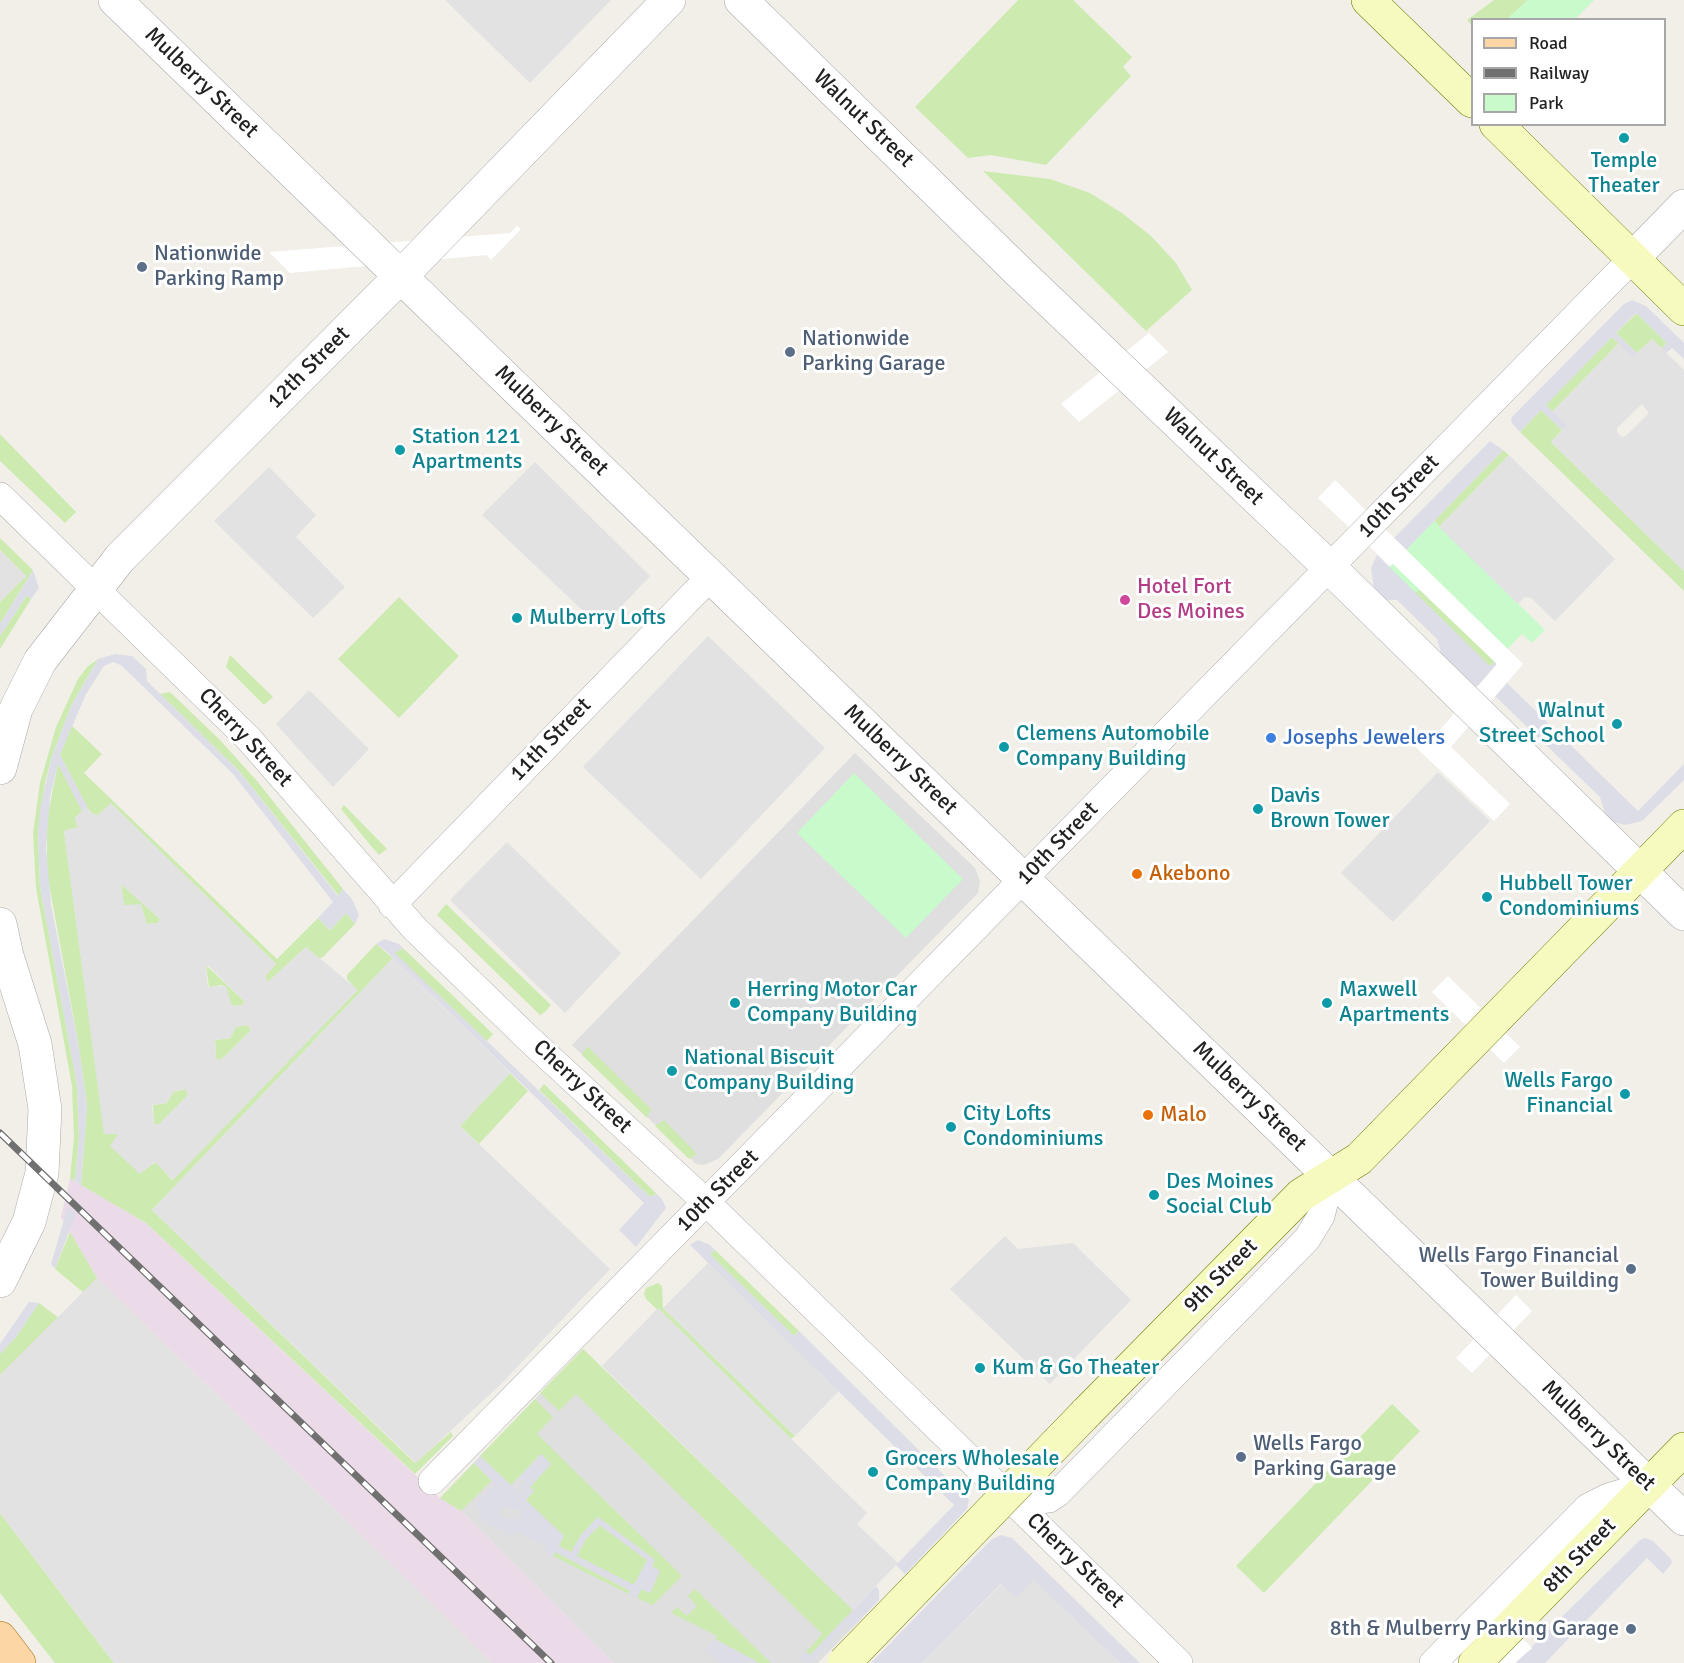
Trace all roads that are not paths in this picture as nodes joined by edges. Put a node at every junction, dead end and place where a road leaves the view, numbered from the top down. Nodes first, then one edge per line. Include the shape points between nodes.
1 (115, 0) edge
2 (669, 0) edge
3 (741, 0) edge
4 (1368, 0) edge
5 (1471, 99) edge
6 (1499, 126) edge
7 (1684, 206) edge
8 (1633, 258) junction
9 (401, 276) junction
10 (1684, 309) edge
11 (0, 496) edge
12 (1329, 567) junction
13 (711, 576) junction
14 (95, 587) junction
15 (0, 768) edge
16 (1684, 826) edge
17 (1640, 870) junction
18 (1023, 880) junction
19 (392, 905) junction
20 (1684, 914) edge
21 (0, 924) edge
22 (1331, 1177) junction
23 (707, 1203) junction
24 (0, 1281) edge
25 (1684, 1449) edge
26 (432, 1481) dead end
27 (1649, 1485) junction
28 (1011, 1499) junction
29 (1684, 1519) edge
30 (0, 1638) edge
31 (19, 1663) edge
32 (844, 1663) edge
33 (854, 1663) edge
34 (1179, 1663) edge
35 (1433, 1663) edge
36 (1475, 1663) edge

1 - 9 street, Mulberry Street
2 - 9 street, 12th Street
3 - 12 street, Walnut Street
4 - 5 main road
6 - 8 main road
7 - 8 street, 10th Street
8 - 10 main road
8 - 12 street, 10th Street
9 - 13 street, Mulberry Street
9 - 14 street, 12th Street
11 - 14 street, Cherry Street
12 - 17 street, Walnut Street
12 - 18 street, 10th Street
13 - 18 street, Mulberry Street
13 - 19 street, 11th Street
14 - 15 street, 12th Street via 40,661 16,709
14 - 19 street, Cherry Street via 248,738
16 - 17 main road, 9th Street
17 - 20 street, Walnut Street
17 - 22 main road, 9th Street via 1359,1159
18 - 22 street, Mulberry Street
18 - 23 street, 10th Street
19 - 23 street, Cherry Street via 530,1040
21 - 24 street via 40,1070 45,1142 42,1173 29,1222
22 - 27 street, Mulberry Street
22 - 28 street via 1322,1216 1307,1239 1058,1493 1035,1501
22 - 32 main road, 9th Street, bridge via 1301,1195
23 - 26 street, 10th Street
23 - 28 street, Cherry Street
25 - 27 main road, 8th Street
27 - 29 street, Mulberry Street
27 - 35 street via 1588,1507
27 - 36 main road, 8th Street
28 - 33 street
28 - 34 street, Cherry Street
30 - 31 main road

